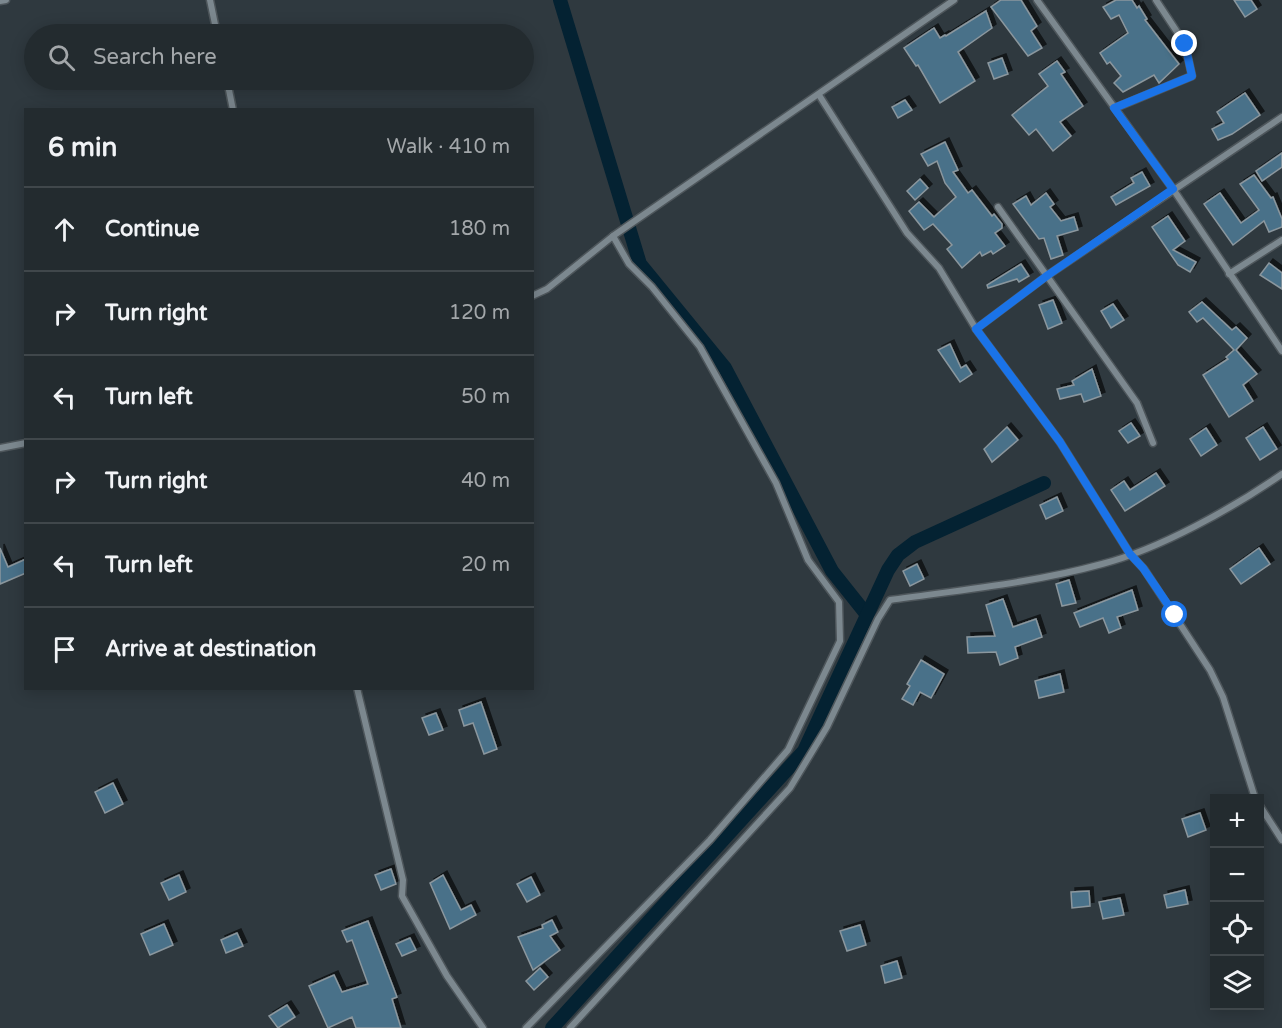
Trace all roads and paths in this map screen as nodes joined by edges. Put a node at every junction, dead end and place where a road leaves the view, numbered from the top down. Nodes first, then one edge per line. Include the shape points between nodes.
1 (6, 0) edge
2 (210, 0) edge
3 (954, 0) edge
4 (1037, 0) edge
5 (1156, 0) edge
6 (0, 1) edge
7 (215, 24) edge
8 (229, 90) edge
9 (819, 95) junction
10 (233, 108) edge
11 (1114, 108) junction
12 (1282, 117) edge
13 (1173, 189) junction
14 (998, 207) dead end
15 (613, 236) junction
16 (1282, 240) edge
17 (1229, 274) junction
18 (1048, 275) junction
19 (534, 295) edge
20 (976, 329) junction
21 (1282, 351) edge
22 (24, 442) edge
23 (1153, 443) dead end
24 (0, 448) edge
25 (1282, 474) edge
26 (1130, 554) junction
27 (357, 690) edge
28 (1254, 794) edge
29 (1264, 812) edge
30 (1282, 840) edge
31 (483, 1028) edge
32 (526, 1028) edge
33 (570, 1028) edge

1 - 6 street
2 - 7 street
3 - 9 street
4 - 11 street
5 - 11 street via 1185,44 1192,76
8 - 10 street
9 - 15 street
9 - 20 street via 907,233 939,268
11 - 13 street
12 - 13 street
13 - 17 street
13 - 18 street
14 - 18 street
15 - 19 street
15 - 32 street via 629,264 700,347 776,483 808,560 839,602 840,641 789,750 710,840
16 - 17 street
17 - 21 street
18 - 20 street
18 - 23 street via 1137,403
20 - 26 street via 1060,442
22 - 24 street
25 - 26 street via 1202,521
26 - 28 street via 1210,670 1223,697
26 - 33 street via 1045,577 890,600 827,727 790,788
27 - 31 street via 403,880 402,896
29 - 30 street

